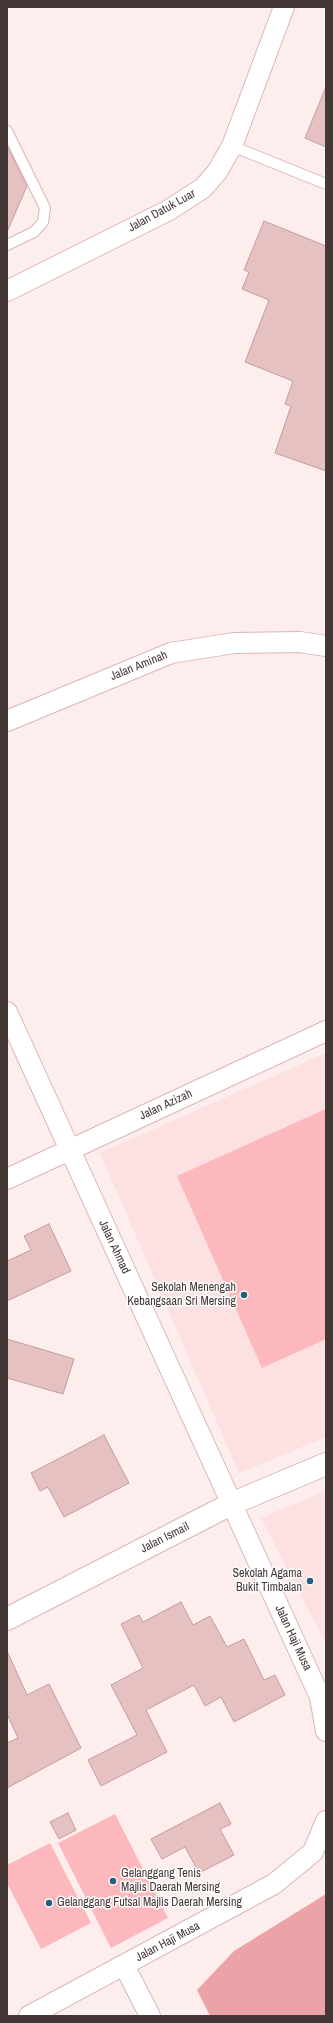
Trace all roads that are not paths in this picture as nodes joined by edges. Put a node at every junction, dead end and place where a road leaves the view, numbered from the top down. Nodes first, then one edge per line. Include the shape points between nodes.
1 (284, 7) edge
2 (7, 131) edge
3 (232, 146) junction
4 (326, 184) edge
5 (7, 245) edge
6 (7, 291) edge
7 (326, 646) edge
8 (7, 721) edge
9 (7, 1012) edge
10 (326, 1031) edge
11 (70, 1150) junction
12 (7, 1179) edge
13 (326, 1464) edge
14 (231, 1504) junction
15 (7, 1619) edge
16 (326, 1731) edge
17 (326, 1821) edge
18 (124, 1965) junction
19 (29, 2016) edge
20 (150, 2016) edge

1 - 3 street, Jalan Datuk Luar
2 - 5 lane via 45,208 43,222 34,232
3 - 4 lane
3 - 6 street, Jalan Datuk Luar via 217,172 203,188 188,198
7 - 8 street, Jalan Aminah via 300,642 234,643 171,653
9 - 11 street, Jalan Ahmad
10 - 11 street, Jalan Azizah
11 - 12 street, Jalan Azizah
11 - 14 street, Jalan Ahmad
13 - 14 street, Jalan Ismail
14 - 15 street, Jalan Ismail
14 - 16 street, Jalan Haji Musa via 320,1697
17 - 18 street, Jalan Haji Musa via 313,1852 274,1884
18 - 19 street, Jalan Haji Musa
18 - 20 street

